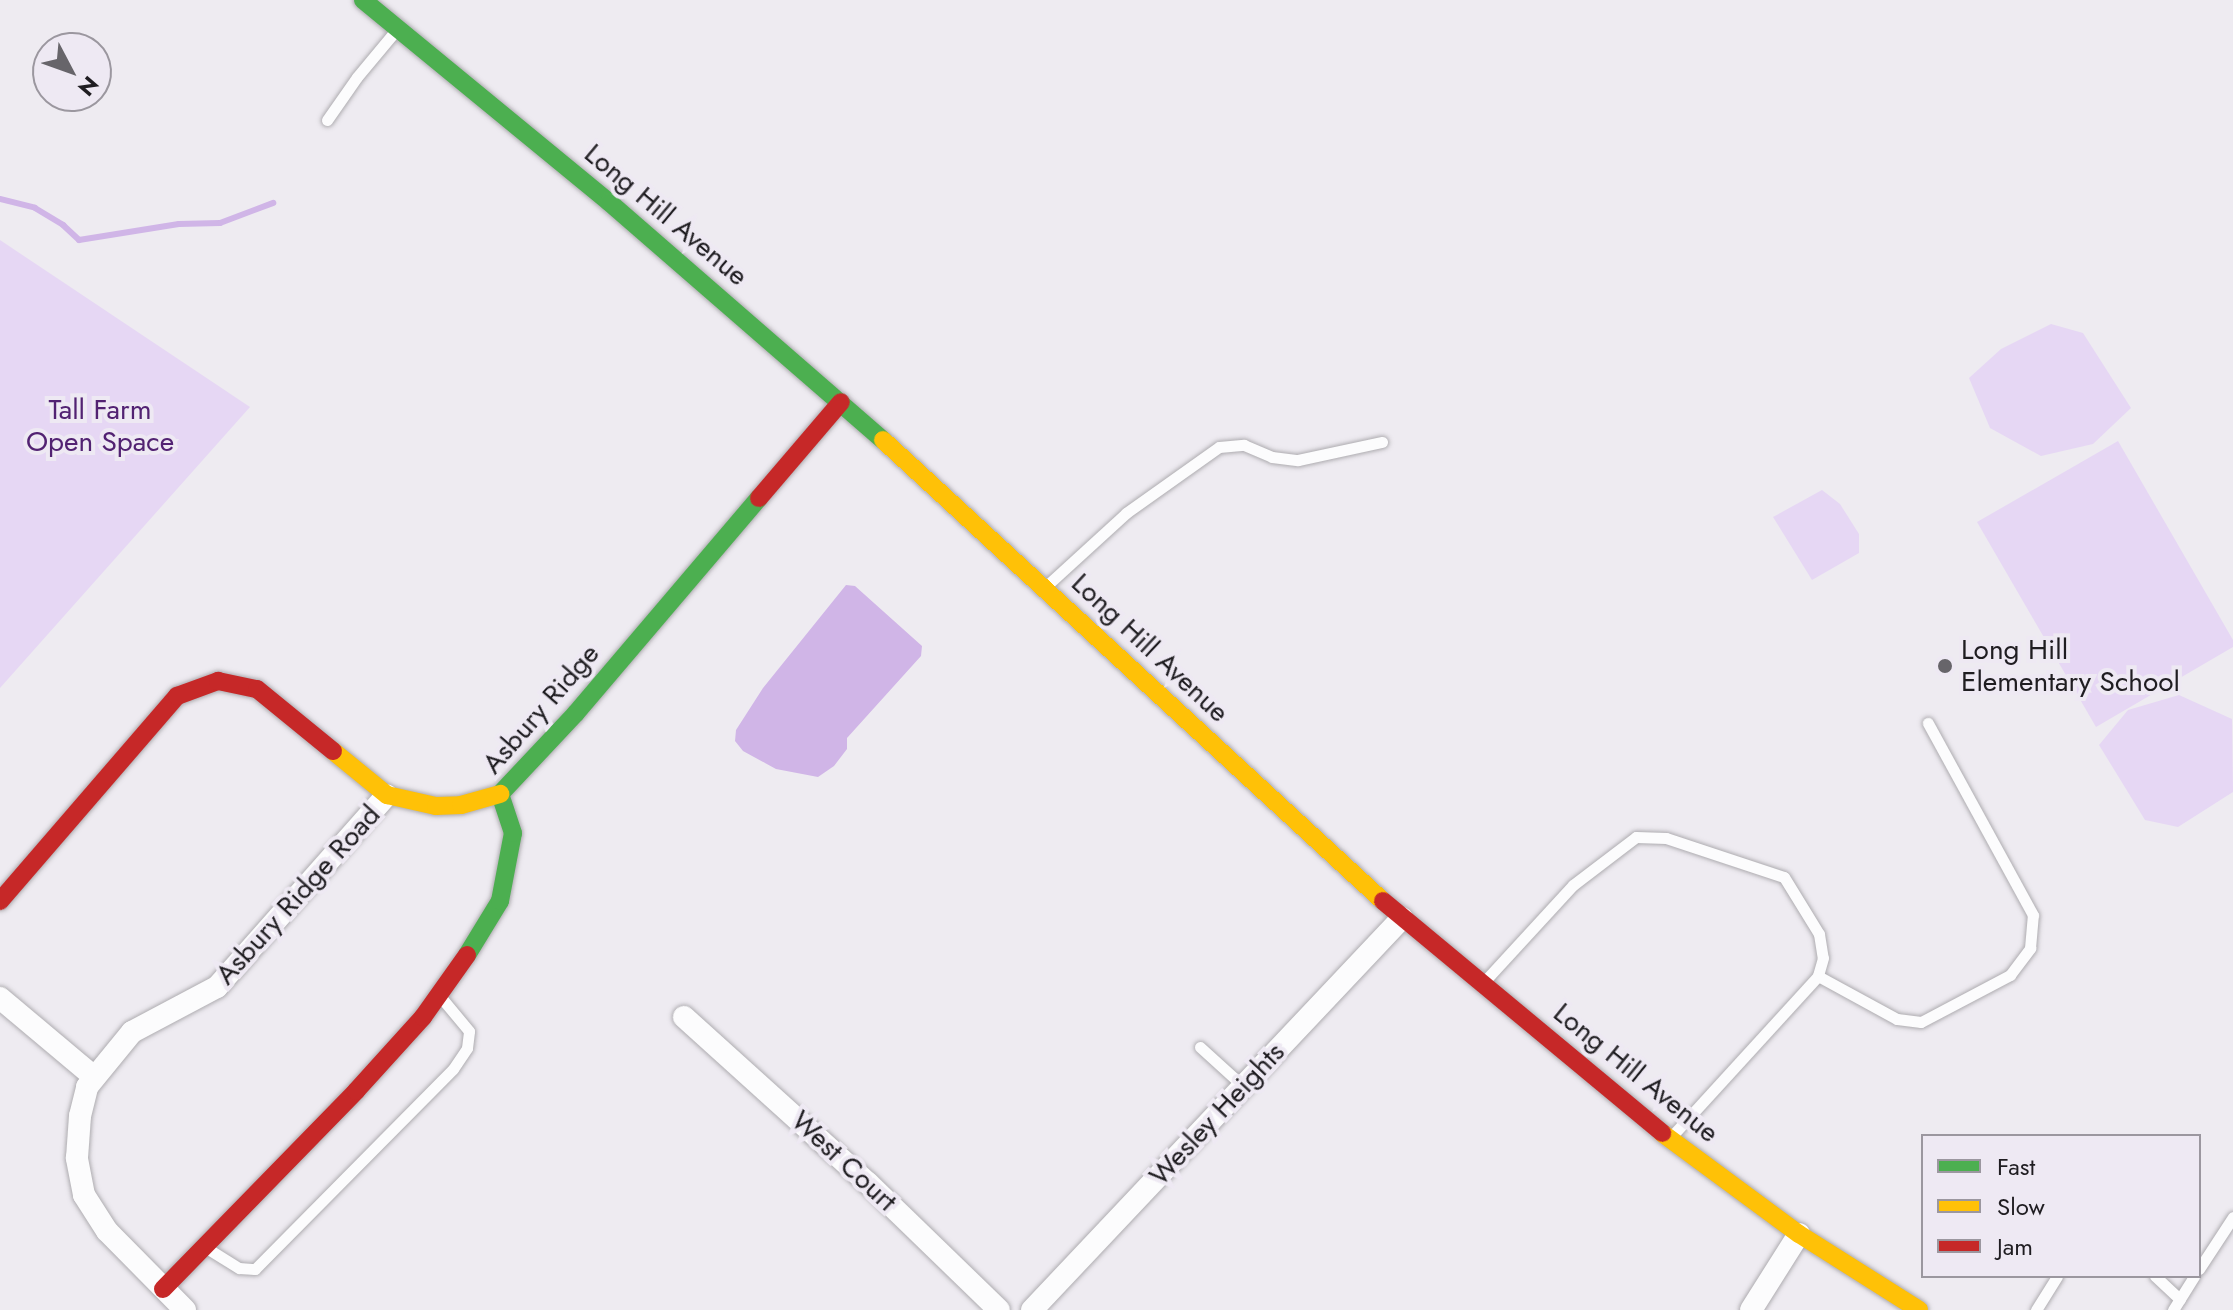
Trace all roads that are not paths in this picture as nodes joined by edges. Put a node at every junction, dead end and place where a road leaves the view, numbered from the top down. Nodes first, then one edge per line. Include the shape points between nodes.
1 (363, 0) edge
2 (397, 28) junction
3 (327, 120) dead end
4 (841, 402) junction
5 (1382, 442) dead end
6 (1043, 588) junction
7 (1928, 723) dead end
8 (500, 794) junction
9 (387, 795) junction
10 (0, 901) edge
11 (1402, 918) junction
12 (1818, 976) junction
13 (1482, 984) junction
14 (438, 994) junction
15 (0, 998) edge
16 (684, 1017) dead end
17 (1200, 1047) dead end
18 (93, 1076) junction
19 (1243, 1086) junction
20 (1669, 1139) junction
21 (2233, 1217) edge
22 (1799, 1234) junction
23 (205, 1247) junction
24 (2201, 1266) edge
25 (2056, 1278) edge
26 (2157, 1278) edge
27 (2193, 1278) edge
28 (163, 1289) junction
29 (2180, 1299) junction
30 (185, 1310) edge
31 (999, 1310) edge
32 (1032, 1310) edge
33 (1751, 1310) edge
34 (1919, 1310) edge
35 (2036, 1310) edge
36 (2173, 1310) edge

1 - 2 street, Long Hill Avenue
2 - 3 lane
2 - 4 street, Long Hill Avenue
4 - 6 street, Long Hill Avenue
4 - 8 street, Asbury Ridge via 576,713
5 - 6 lane via 1298,460 1272,457 1244,445 1219,447 1126,513
6 - 11 street, Long Hill Avenue
7 - 12 lane via 2033,915 2030,948 2010,975 1921,1022 1897,1019
8 - 9 street, Asbury Ridge Road via 436,806
8 - 14 street, Asbury Ridge via 513,833 500,901
9 - 10 street, Asbury Ridge Road via 257,689 218,681 177,696
9 - 18 street, Asbury Ridge Road via 217,987 132,1032
11 - 13 street, Long Hill Avenue
11 - 19 street, Wesley Heights
12 - 13 lane via 1823,958 1819,934 1784,877 1666,838 1636,837 1573,885
12 - 20 lane
13 - 20 street, Long Hill Avenue
14 - 23 street, Asbury Ridge via 356,1091
14 - 23 lane via 469,1031 467,1048 453,1069 255,1269 239,1268
15 - 18 street
16 - 31 street, West Court
17 - 19 lane
18 - 28 street, Asbury Ridge Road via 79,1127 77,1158 84,1195 107,1231
19 - 32 street, Wesley Heights
20 - 22 street, Long Hill Avenue
21 - 24 lane
22 - 33 street
22 - 34 street, Long Hill Avenue
23 - 28 street, Asbury Ridge
25 - 35 lane
26 - 29 lane
27 - 29 lane
28 - 30 street, Asbury Ridge Road
29 - 36 lane

